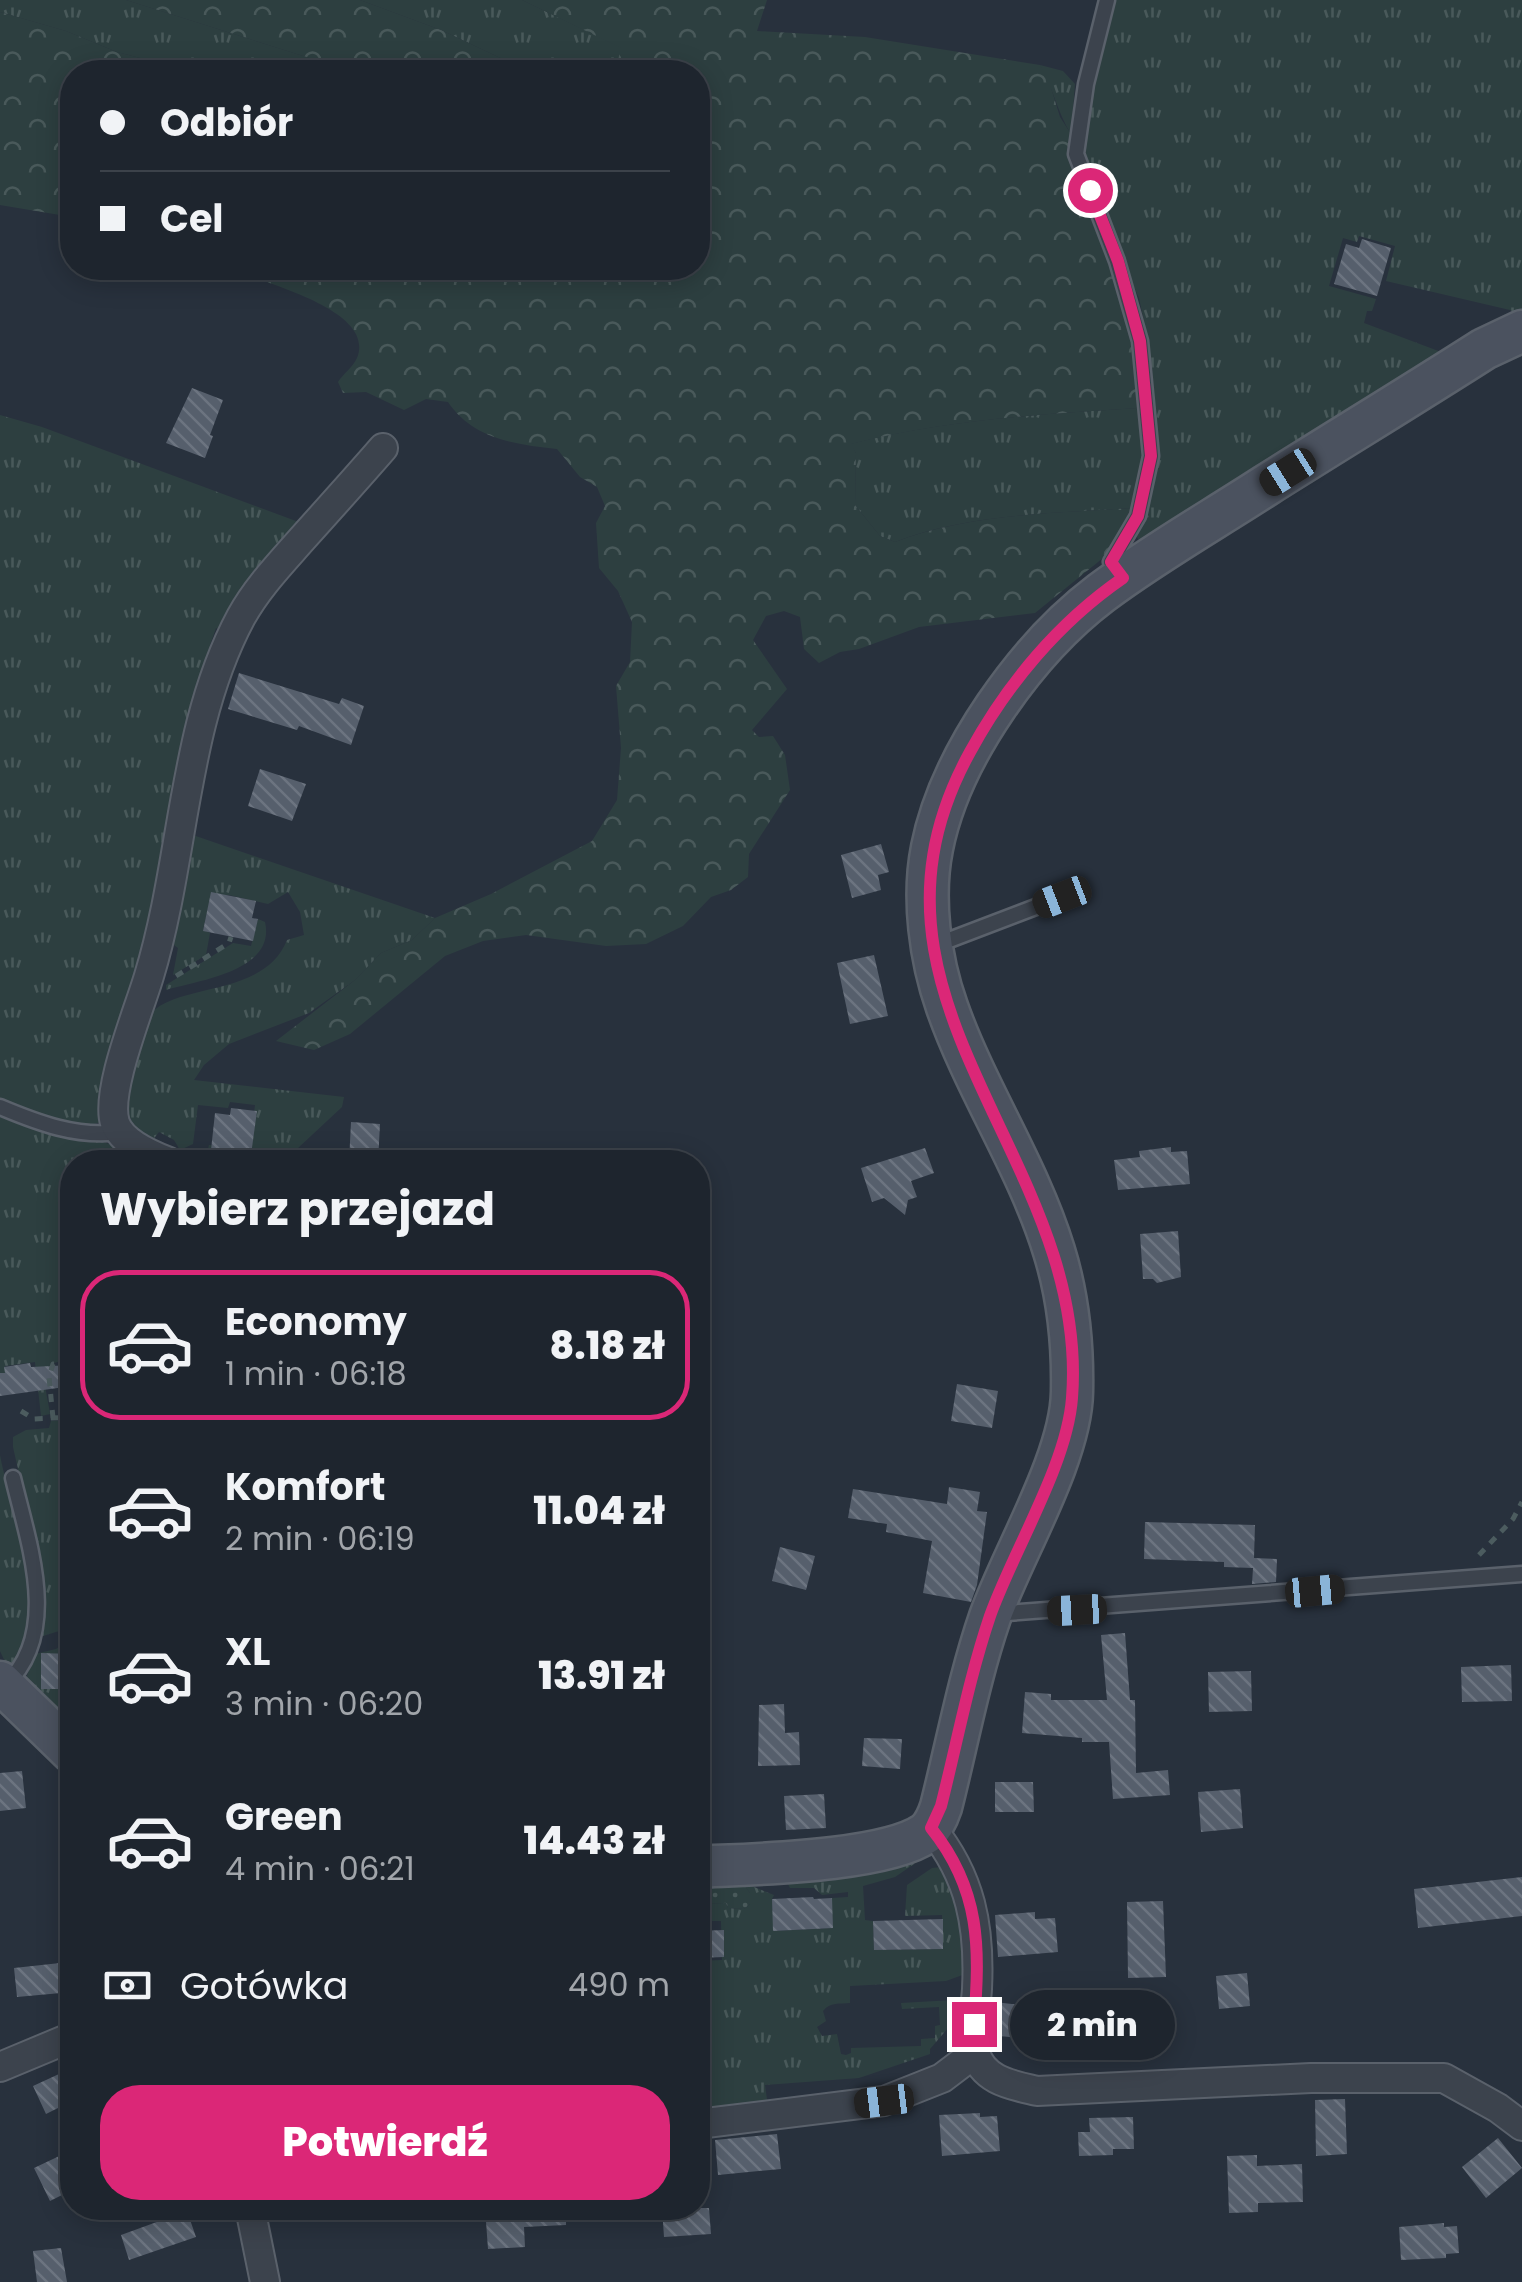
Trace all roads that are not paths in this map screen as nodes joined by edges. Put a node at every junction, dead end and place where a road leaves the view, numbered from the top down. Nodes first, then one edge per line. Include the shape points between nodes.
1 (1107, 0) edge
2 (1522, 331) edge
3 (383, 448) dead end
4 (1123, 578) junction
5 (1062, 897) dead end
6 (932, 947) junction
7 (0, 1107) edge
8 (119, 1132) junction
9 (144, 1150) edge
10 (13, 1478) dead end
11 (1522, 1574) edge
12 (991, 1615) junction
13 (2, 1684) edge
14 (60, 1740) edge
15 (931, 1828) junction
16 (710, 1866) edge
17 (60, 2042) edge
18 (975, 2053) junction
19 (0, 2067) edge
20 (710, 2123) edge
21 (1522, 2126) edge
22 (252, 2220) edge
23 (265, 2282) edge

1 - 4 lane via 1076,154 1118,261 1140,341 1151,456 1138,516 1111,562
2 - 4 street
3 - 8 street via 260,587 226,648 200,730 151,969 118,1078
4 - 6 street via 1032,660 962,767 931,851
5 - 6 lane
6 - 12 street via 948,1012 1053,1250 1067,1309 1068,1419
7 - 8 lane via 69,1130
8 - 9 street
10 - 13 lane via 34,1566 37,1644
11 - 12 lane
12 - 15 street
13 - 14 street
15 - 16 street via 879,1852
15 - 18 street via 958,1865 972,1914 978,1946
17 - 19 street
18 - 20 street via 942,2078 884,2101
18 - 21 street via 995,2080 1037,2092 1444,2078
22 - 23 street

